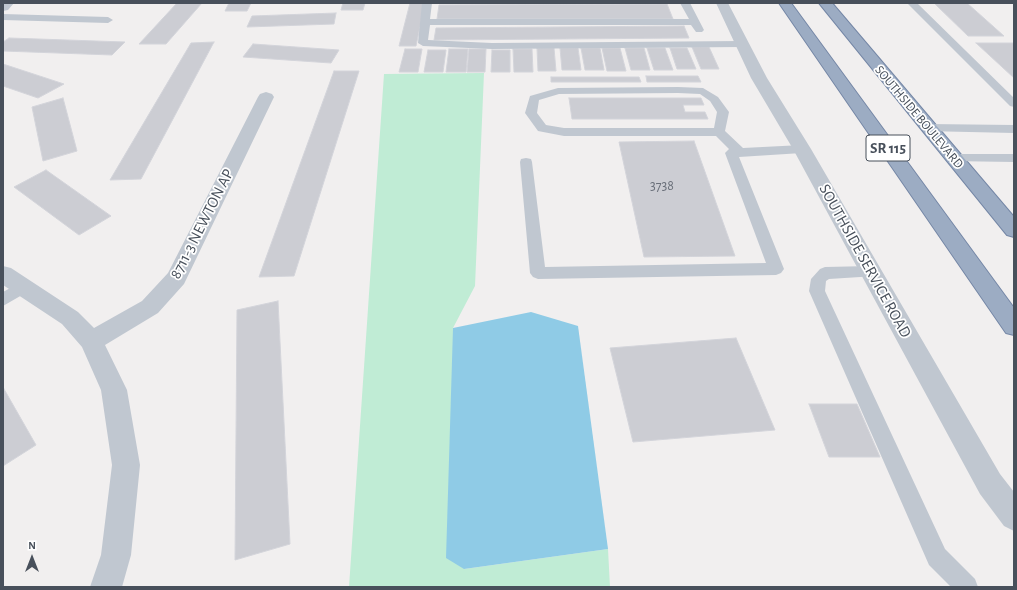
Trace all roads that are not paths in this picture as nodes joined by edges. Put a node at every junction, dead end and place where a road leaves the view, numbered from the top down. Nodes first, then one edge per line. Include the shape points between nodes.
1 (8, 3) edge
2 (427, 3) edge
3 (685, 3) edge
4 (722, 3) edge
5 (785, 3) edge
6 (824, 3) edge
7 (912, 3) edge
8 (3, 7) edge
9 (3, 17) edge
10 (108, 20) dead end
11 (425, 22) junction
12 (695, 22) junction
13 (706, 44) junction
14 (742, 44) junction
15 (266, 97) dead end
16 (1014, 104) edge
17 (928, 128) junction
18 (1014, 129) edge
19 (719, 132) junction
20 (802, 150) junction
21 (740, 153) junction
22 (953, 158) junction
23 (1014, 158) edge
24 (526, 162) dead end
25 (1014, 230) edge
26 (871, 272) junction
27 (3, 274) edge
28 (23, 287) junction
29 (3, 300) edge
30 (1014, 326) edge
31 (91, 341) junction
32 (1014, 516) edge
33 (106, 587) edge
34 (967, 587) edge

1 - 8 street
2 - 11 lane
3 - 12 lane
4 - 14 street, SOUTHSIDE SERVICE ROAD
5 - 30 highway, SR 115
6 - 17 highway, SOUTHSIDE BOULEVARD / SR 115
7 - 16 lane
9 - 10 lane
11 - 12 lane
11 - 13 lane via 422,43 492,46
12 - 13 lane
13 - 14 lane
14 - 20 street, SOUTHSIDE SERVICE ROAD
15 - 31 street, 8711-3 NEWTON AP via 176,278 150,307
17 - 18 lane
17 - 22 highway, SOUTHSIDE BOULEVARD / SR 115
19 - 19 lane via 564,132 542,128 531,113 534,98 558,91 703,91 714,99 723,112
19 - 21 lane
20 - 21 lane
20 - 26 street, SOUTHSIDE SERVICE ROAD
21 - 24 lane via 731,153 776,269 538,273
22 - 23 lane
22 - 25 highway, SOUTHSIDE BOULEVARD / SR 115
26 - 32 street, SOUTHSIDE SERVICE ROAD via 990,484
26 - 34 lane via 825,273 819,279 817,290 937,557
27 - 28 street
28 - 29 lane
28 - 31 street via 70,318
31 - 33 street via 114,390 126,465 116,555

